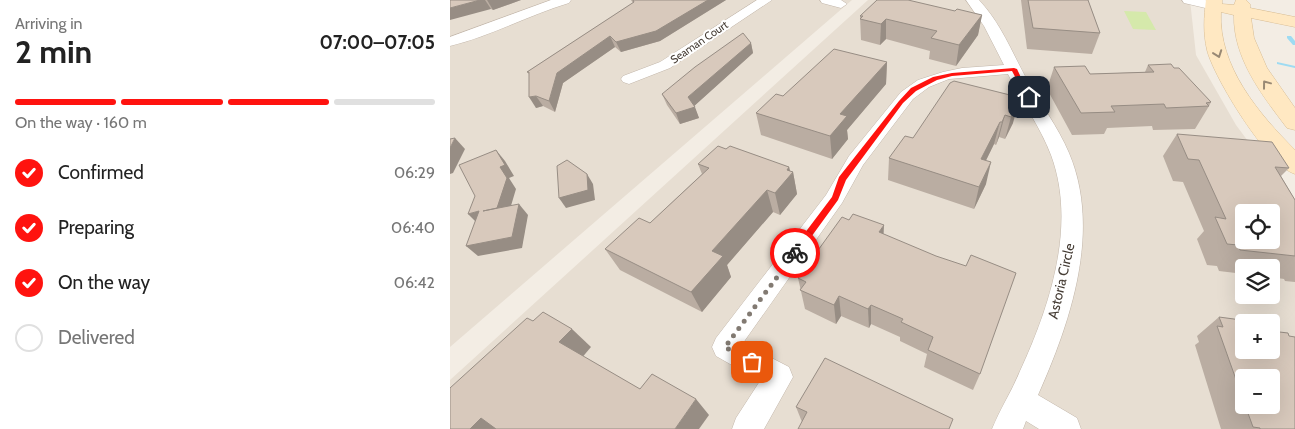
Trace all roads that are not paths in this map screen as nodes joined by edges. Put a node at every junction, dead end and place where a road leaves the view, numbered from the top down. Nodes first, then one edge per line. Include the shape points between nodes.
1 (565, 0) edge
2 (766, 0) edge
3 (826, 0) edge
4 (1188, 0) edge
5 (977, 1) edge
6 (1217, 2) edge
7 (841, 4) dead end
8 (1242, 5) edge
9 (1295, 14) edge
10 (1295, 22) edge
11 (450, 42) edge
12 (1014, 69) junction
13 (629, 79) dead end
14 (1295, 123) edge
15 (1295, 165) edge
16 (1022, 402) junction
17 (747, 429) edge
18 (1008, 429) edge
19 (1066, 429) edge

1 - 11 street
2 - 13 street, Seaman Court via 665,65
3 - 7 street
4 - 6 street
5 - 12 street, Astoria Circle
6 - 8 street
6 -> 15 street via 1212,26 1216,48 1236,92
8 - 9 street
8 - 10 street
14 -> 8 street via 1251,60 1242,24
12 - 16 street, Astoria Circle via 1060,154 1069,189 1072,231 1049,331
12 - 17 street via 952,74 935,78 914,89 842,179 835,198 725,347 779,377
16 - 18 street, Astoria Circle
16 - 19 street

